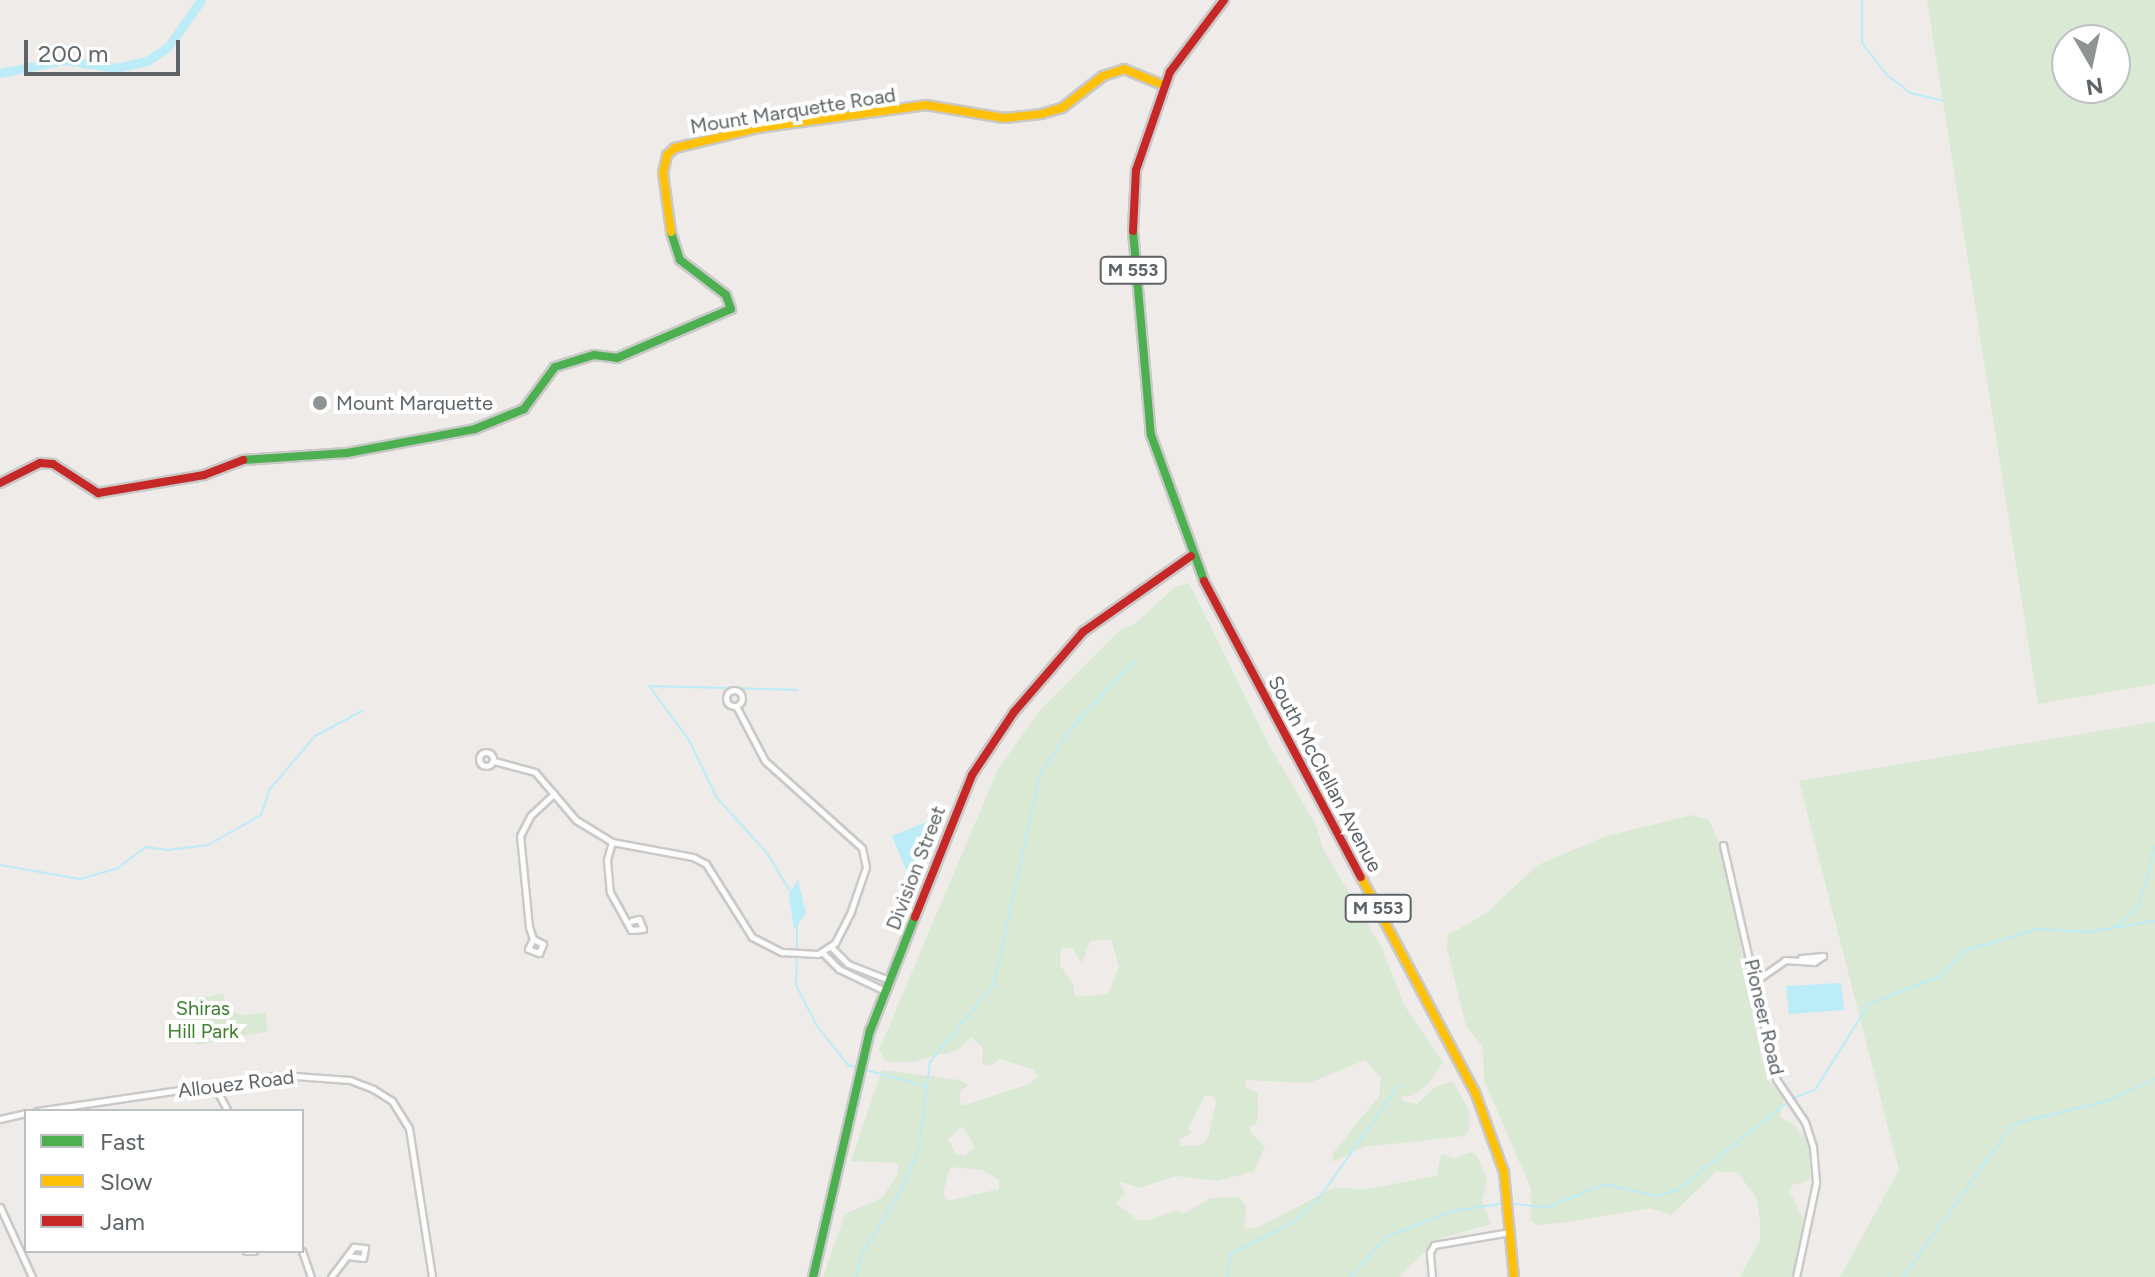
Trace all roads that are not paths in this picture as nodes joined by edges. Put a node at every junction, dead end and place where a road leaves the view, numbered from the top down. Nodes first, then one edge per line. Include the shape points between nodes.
1 (1224, 0) edge
2 (1163, 85) junction
3 (0, 483) edge
4 (1191, 556) junction
5 (736, 706) dead end
6 (494, 761) dead end
7 (554, 794) junction
8 (612, 842) junction
9 (1723, 845) dead end
10 (631, 921) dead end
11 (533, 939) dead end
12 (831, 947) junction
13 (822, 952) junction
14 (1801, 958) dead end
15 (889, 980) junction
16 (1754, 983) junction
17 (885, 991) junction
18 (215, 1087) junction
19 (90, 1108) edge
20 (227, 1109) edge
21 (24, 1113) edge
22 (0, 1119) edge
23 (0, 1207) edge
24 (1513, 1232) junction
25 (303, 1253) edge
26 (347, 1256) dead end
27 (32, 1277) edge
28 (311, 1277) edge
29 (331, 1277) edge
30 (432, 1277) edge
31 (813, 1277) edge
32 (1432, 1277) edge
33 (1514, 1277) edge
34 (1796, 1277) edge

1 - 2 street, M 553
2 - 3 street, Mount Marquette Road via 1124,69 1111,72 1051,112 1004,118 926,105 758,128 675,148 667,155 663,173 672,244 680,260 726,295 731,309 617,358 594,355 555,367 524,409 499,420 347,453 235,461 204,475 98,493 53,464 40,463
2 - 4 street, M 553 via 1136,170 1132,256 1151,435
4 - 15 street, Division Street via 1083,632 998,733 953,813
4 - 24 street, South McClellan Avenue / M 553 via 1475,1092 1504,1172
5 - 12 street via 765,761 862,848 866,867
6 - 7 street via 535,772
7 - 8 street via 576,820
7 - 11 street via 530,816 520,836
8 - 10 street via 607,860 610,892
8 - 13 street via 693,857 716,876 752,937 782,952
9 - 16 street, Pioneer Road
12 - 13 street
12 - 15 street via 848,964
13 - 17 street via 839,969
14 - 16 street via 1770,967
15 - 17 street, Division Street
16 - 34 street, Pioneer Road via 1776,1079 1805,1122 1813,1147 1816,1183
17 - 31 street, Division Street via 870,1031
18 - 19 street, Allouez Road
18 - 20 street
18 - 30 street, Allouez Road via 309,1076 350,1080 392,1101 409,1128
21 - 22 street
23 - 27 street
24 - 32 street via 1434,1245
24 - 33 street, South McClellan Avenue / M 553
25 - 28 street
26 - 29 street

